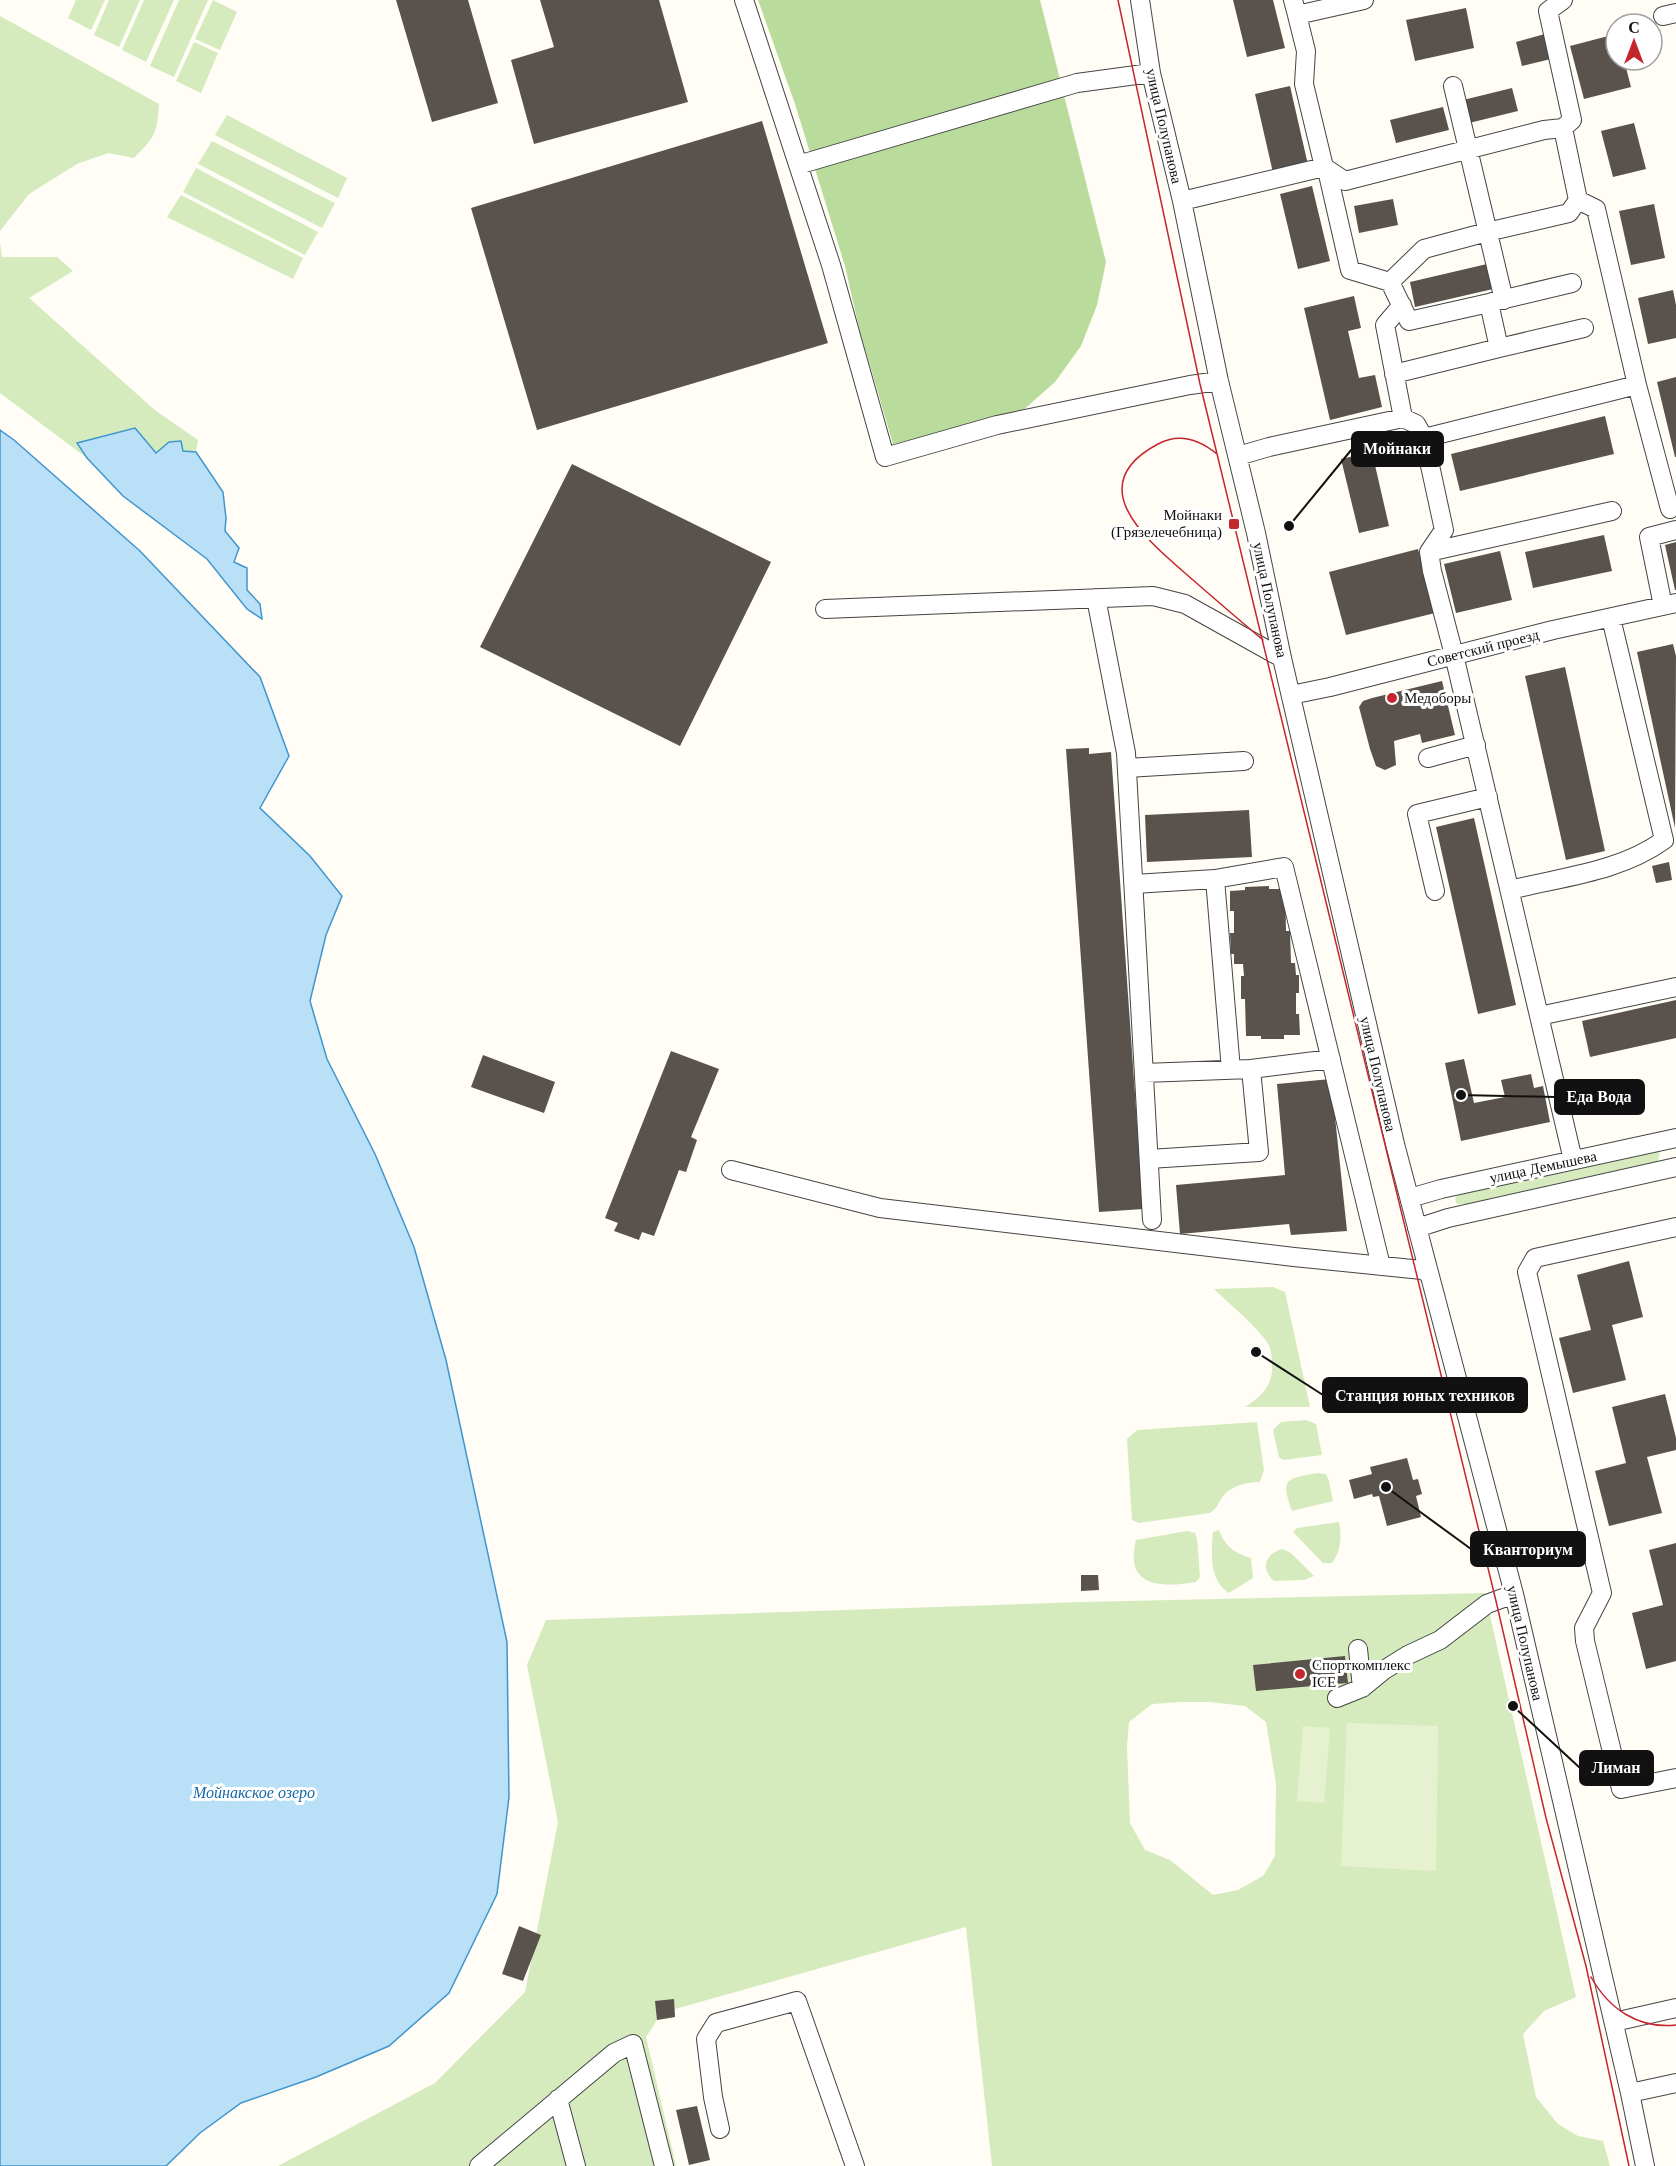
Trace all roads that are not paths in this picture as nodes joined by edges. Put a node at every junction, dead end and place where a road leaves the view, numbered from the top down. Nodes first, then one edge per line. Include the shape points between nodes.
1 (744, 0) edge
2 (1140, 0) edge
3 (1364, 0) edge
4 (1563, 0) edge
5 (1295, 7) edge
6 (1151, 73) junction
7 (1453, 86) dead end
8 (1563, 129) junction
9 (1467, 149) junction
10 (798, 165) junction
11 (1325, 169) junction
12 (1578, 200) junction
13 (1182, 201) junction
14 (1487, 232) junction
15 (1390, 282) junction
16 (1572, 283) dead end
17 (1497, 301) junction
18 (1401, 305) junction
19 (1584, 328) dead end
20 (1499, 348) junction
21 (1394, 374) junction
22 (1219, 381) junction
23 (1637, 385) junction
24 (1403, 418) junction
25 (1424, 438) junction
26 (1238, 456) junction
27 (1670, 509) dead end
28 (1612, 511) dead end
29 (1676, 530) edge
30 (1429, 552) junction
31 (1096, 598) junction
32 (1669, 604) edge
33 (825, 609) dead end
34 (1611, 618) junction
35 (1454, 655) junction
36 (1282, 658) junction
37 (1291, 694) junction
38 (1476, 745) junction
39 (1428, 758) dead end
40 (1244, 761) dead end
41 (1127, 768) junction
42 (1488, 797) junction
43 (1215, 879) junction
44 (1134, 884) junction
45 (1510, 890) junction
46 (1435, 891) dead end
47 (1676, 987) edge
48 (1539, 1016) junction
49 (1331, 1059) junction
50 (1251, 1069) junction
51 (1231, 1070) junction
52 (1144, 1073) junction
53 (1673, 1138) edge
54 (1149, 1159) junction
55 (1573, 1160) junction
56 (1676, 1169) edge
57 (731, 1170) dead end
58 (1410, 1198) junction
59 (1152, 1220) dead end
60 (1676, 1227) edge
61 (1417, 1228) junction
62 (1381, 1266) junction
63 (1428, 1273) junction
64 (1514, 1594) junction
65 (1358, 1649) dead end
66 (1362, 1688) junction
67 (1337, 1698) dead end
68 (1676, 1778) edge
69 (1676, 2008) edge
70 (1614, 2022) junction
71 (1676, 2083) edge
72 (1630, 2093) junction
73 (558, 2099) junction
74 (720, 2129) dead end
75 (479, 2166) edge
76 (576, 2166) edge
77 (664, 2166) edge
78 (855, 2166) edge
79 (1645, 2166) edge

1 - 10 street
2 - 6 street, улица Полупанова
3 - 5 street
4 - 8 street via 1548,11 1572,120
5 - 11 street via 1306,51 1304,84
6 - 10 street via 1077,83
6 - 13 street, улица Полупанова
7 - 9 street
8 - 9 street
8 - 12 street
9 - 11 street via 1345,181
9 - 14 street
10 - 22 street via 831,265 885,457 997,425
11 - 13 street
11 - 15 street via 1350,270
12 - 14 street via 1569,213
12 - 23 street via 1596,209
13 - 22 street, улица Полупанова
14 - 15 street via 1424,249
14 - 17 street
15 - 18 street
16 - 17 street
17 - 18 street via 1409,321
17 - 20 street
18 - 21 street via 1384,325
19 - 20 street
20 - 21 street
21 - 24 street
22 - 26 street, улица Полупанова
23 - 25 street
23 - 27 street
24 - 25 street via 1416,424
24 - 26 street
25 - 30 street via 1444,530
26 - 36 street, улица Полупанова
28 - 30 street
29 - 32 street via 1649,537
30 - 35 street
31 - 33 street
31 - 36 street via 1153,596 1185,604
31 - 41 street
32 - 34 street, Советский проезд
34 - 35 street, Советский проезд
34 - 45 street via 1664,840 1617,864
35 - 37 street, Советский проезд
35 - 38 street
36 - 37 street, улица Полупанова
37 - 58 street, улица Полупанова
38 - 39 street
38 - 42 street
40 - 41 street
41 - 44 street
42 - 45 street
42 - 46 street via 1417,814
43 - 44 street
43 - 49 street via 1284,867
43 - 51 street
44 - 52 street
45 - 48 street
47 - 48 street
48 - 55 street
49 - 50 street
49 - 62 street
50 - 51 street
50 - 54 street via 1259,1152
51 - 52 street
52 - 54 street
53 - 55 street, улица Демышева
53 - 56 street
54 - 59 street
55 - 58 street, улица Демышева
56 - 61 street, улица Демышева
57 - 62 street via 880,1208 1293,1265
58 - 61 street, улица Полупанова
60 - 68 street via 1535,1258 1527,1272 1602,1593 1584,1628 1585,1641 1621,1789
61 - 63 street, улица Полупанова
62 - 63 street
63 - 64 street, улица Полупанова
64 - 66 street via 1487,1604 1440,1640 1408,1654
64 - 70 street, улица Полупанова
65 - 66 street
66 - 67 street
69 - 70 street
70 - 72 street, улица Полупанова
71 - 72 street
72 - 79 street, улица Полупанова
73 - 75 street
73 - 76 street
73 - 77 street via 614,2053 633,2044
74 - 78 street via 706,2039 716,2023 797,2001

